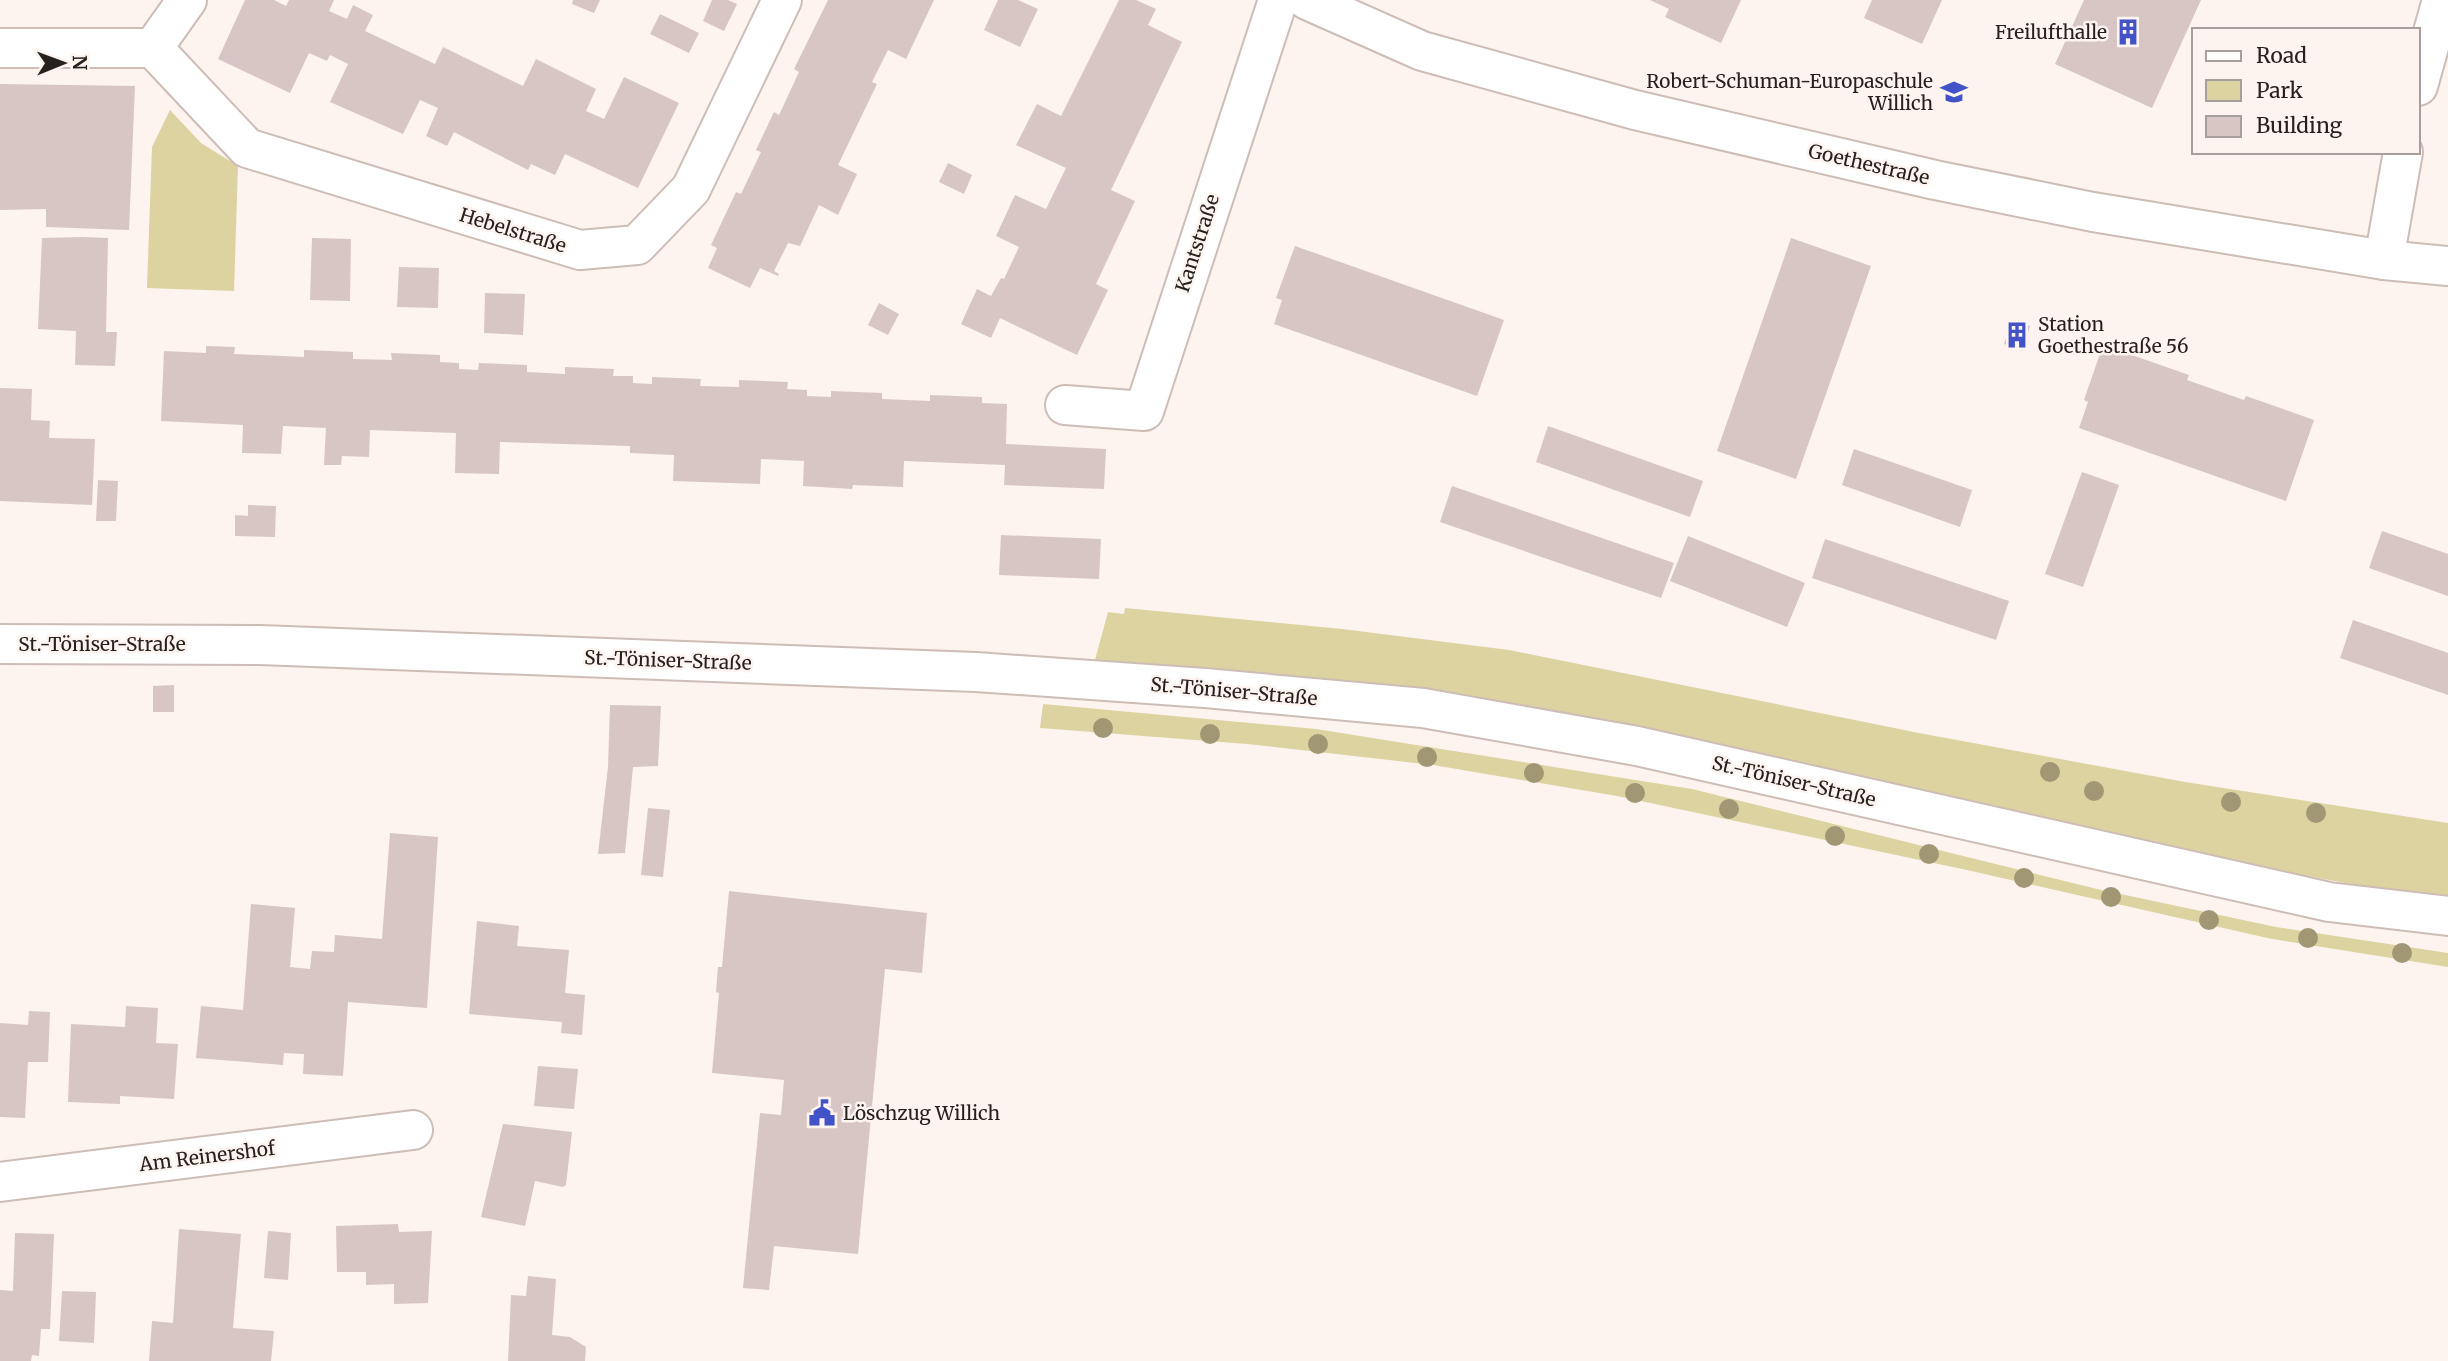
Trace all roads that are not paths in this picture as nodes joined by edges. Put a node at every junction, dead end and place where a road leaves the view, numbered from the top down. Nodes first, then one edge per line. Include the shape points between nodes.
1 (187, 0) edge
2 (782, 0) edge
3 (1278, 0) edge
4 (1307, 0) edge
5 (2442, 0) edge
6 (0, 48) edge
7 (153, 48) junction
8 (2420, 79) edge
9 (2403, 154) edge
10 (2384, 261) junction
11 (2448, 266) edge
12 (1065, 405) dead end
13 (0, 644) edge
14 (2448, 916) edge
15 (413, 1130) dead end
16 (0, 1182) edge

1 - 7 street
2 - 7 street, Hebelstraße via 691,190 637,245 580,250 247,148
3 - 12 street, Kantstraße via 1144,411
4 - 10 street, Goethestraße via 1422,51 1634,110 2041,201
5 - 8 street
6 - 7 street
9 - 10 street
10 - 11 street, Goethestraße
13 - 14 street, St.-Töniser-Straße via 260,645 976,672 1423,709 1637,746 2329,902
15 - 16 street, Am Reinershof

